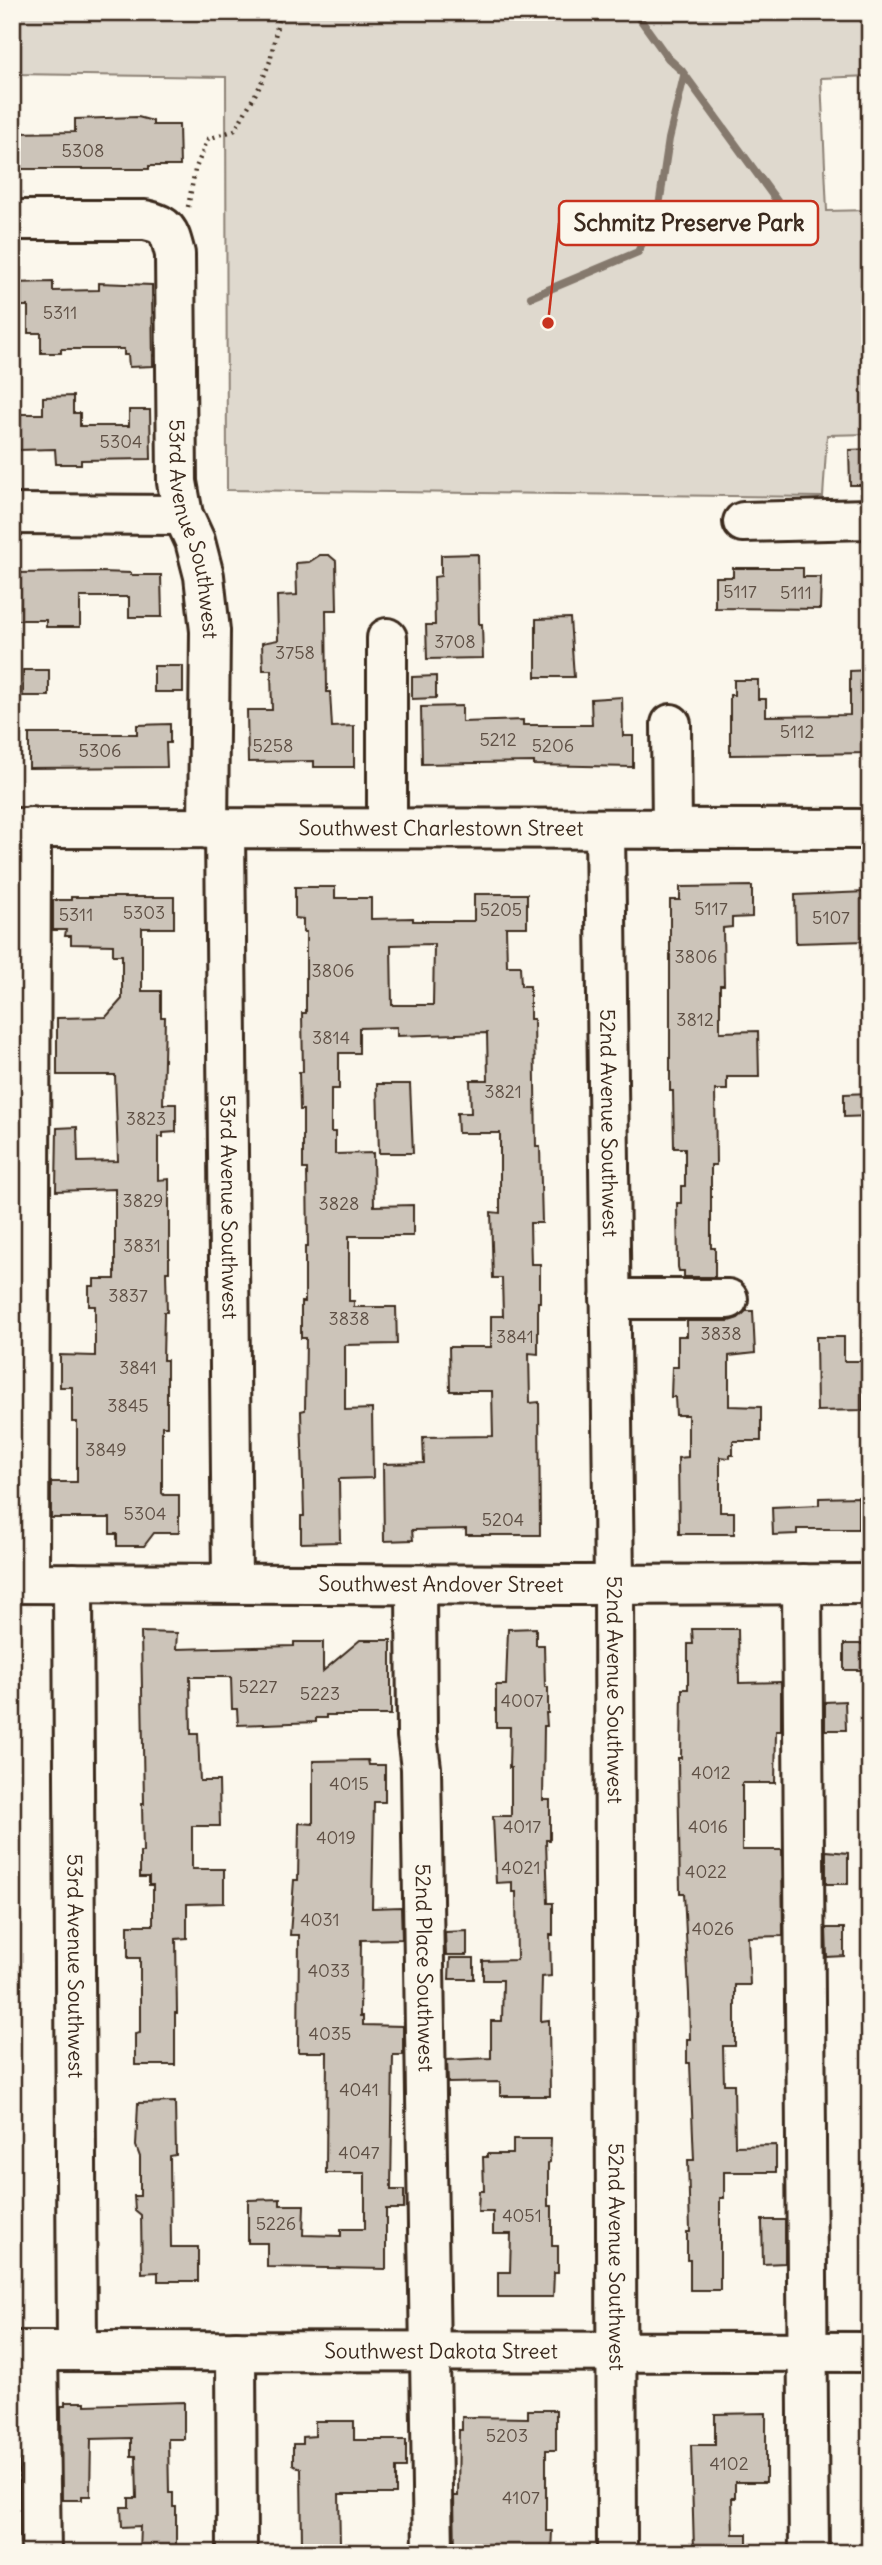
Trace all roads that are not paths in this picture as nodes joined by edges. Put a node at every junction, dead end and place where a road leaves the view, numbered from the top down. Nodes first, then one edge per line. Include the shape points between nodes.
1 (12, 220) edge
2 (12, 514) edge
3 (183, 515) junction
4 (870, 519) edge
5 (743, 522) dead end
6 (387, 638) dead end
7 (671, 724) dead end
8 (22, 827) edge
9 (387, 828) junction
10 (216, 829) junction
11 (605, 829) junction
12 (672, 829) junction
13 (870, 829) edge
14 (610, 1299) junction
15 (729, 1299) dead end
16 (20, 1583) edge
17 (73, 1583) junction
18 (232, 1583) junction
19 (802, 1584) junction
20 (870, 1584) edge
21 (416, 1585) junction
22 (614, 1585) junction
23 (25, 2351) edge
24 (77, 2351) junction
25 (236, 2351) junction
26 (431, 2351) junction
27 (615, 2351) junction
28 (808, 2352) junction
29 (870, 2352) edge
30 (41, 2553) edge
31 (237, 2553) edge
32 (433, 2553) edge
33 (617, 2553) edge
34 (809, 2553) edge

1 - 3 street, 53rd Avenue Southwest via 177,222 177,482
2 - 3 street
3 - 10 street, 53rd Avenue Southwest via 204,576
4 - 5 street
6 - 9 street
7 - 12 street
8 - 10 street, Southwest Charlestown Street
8 - 16 street
9 - 10 street, Southwest Charlestown Street
9 - 11 street, Southwest Charlestown Street
10 - 18 street, 53rd Avenue Southwest
11 - 12 street, Southwest Charlestown Street
11 - 14 street, 52nd Avenue Southwest
12 - 13 street, Southwest Charlestown Street
14 - 15 street
14 - 22 street, 52nd Avenue Southwest
16 - 17 street, Southwest Andover Street
17 - 18 street, Southwest Andover Street
17 - 24 street, 53rd Avenue Southwest
18 - 21 street, Southwest Andover Street
19 - 20 street, Southwest Andover Street
19 - 22 street, Southwest Andover Street
19 - 28 street
21 - 22 street, Southwest Andover Street
21 - 26 street, 52nd Place Southwest
22 - 27 street, 52nd Avenue Southwest
23 - 24 street, Southwest Dakota Street
23 - 30 street
24 - 25 street, Southwest Dakota Street
25 - 26 street, Southwest Dakota Street
25 - 31 street
26 - 27 street, Southwest Dakota Street
26 - 32 street, 52nd Place Southwest
27 - 28 street, Southwest Dakota Street
27 - 33 street, 52nd Avenue Southwest
28 - 29 street, Southwest Dakota Street
28 - 34 street

